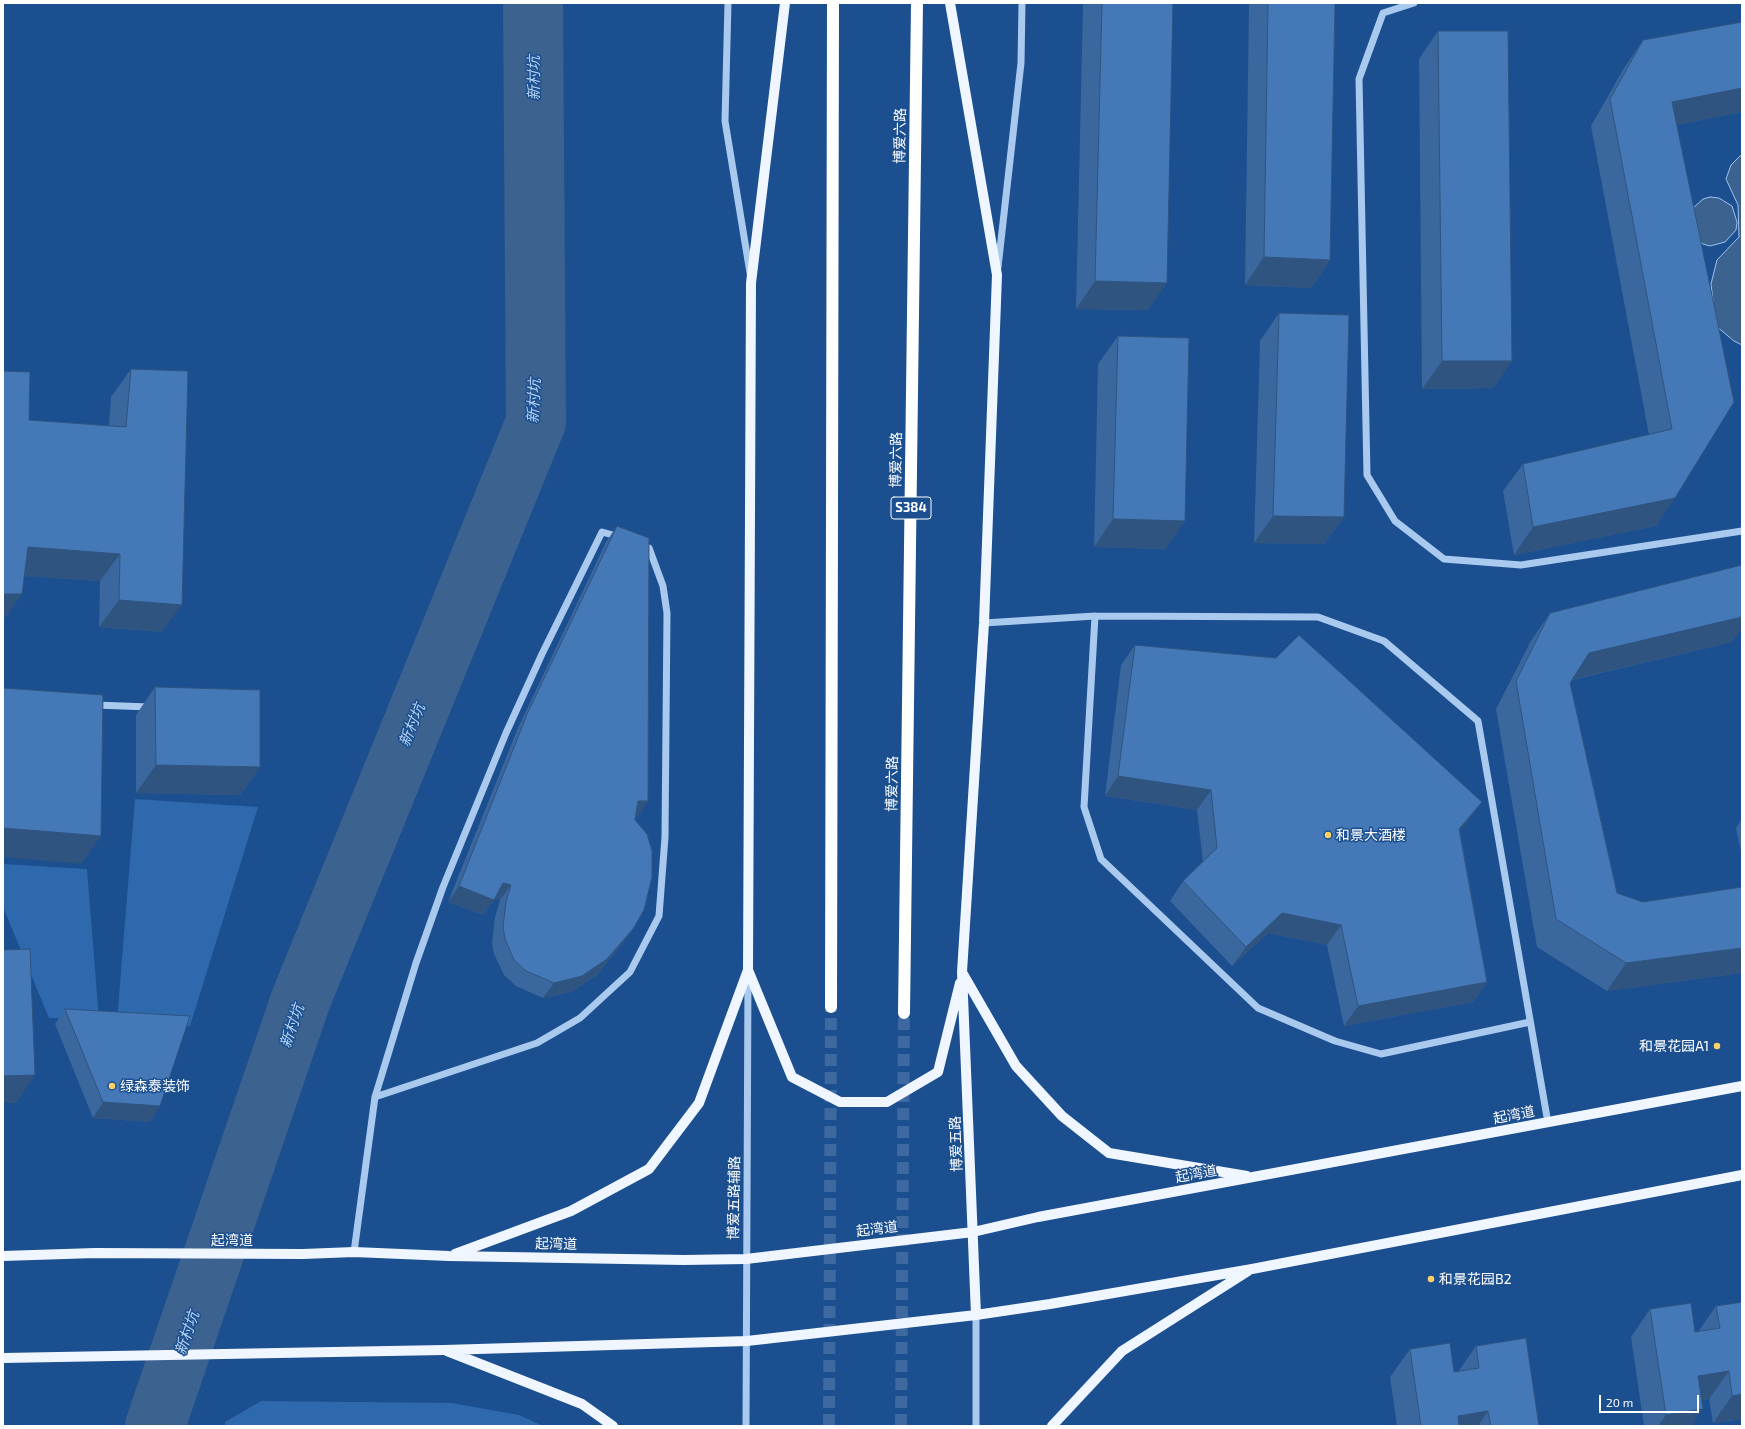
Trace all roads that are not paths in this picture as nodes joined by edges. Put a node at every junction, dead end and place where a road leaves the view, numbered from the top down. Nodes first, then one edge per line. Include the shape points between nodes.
1 (728, 3) edge
2 (785, 3) edge
3 (833, 3) edge
4 (917, 3) edge
5 (950, 3) edge
6 (1022, 3) edge
7 (1414, 3) edge
8 (997, 275) junction
9 (751, 283) junction
10 (1742, 531) edge
11 (1095, 616) junction
12 (984, 623) junction
13 (86, 705) edge
14 (155, 708) edge
15 (748, 970) junction
16 (962, 972) junction
17 (831, 1006) tunnel mouth
18 (904, 1013) tunnel mouth
19 (1530, 1022) junction
20 (1742, 1086) edge
21 (374, 1096) junction
22 (1548, 1123) junction
23 (1742, 1175) edge
24 (1255, 1178) junction
25 (973, 1232) junction
26 (354, 1252) junction
27 (3, 1256) edge
28 (449, 1256) junction
29 (746, 1258) junction
30 (1252, 1269) junction
31 (976, 1315) junction
32 (747, 1341) junction
33 (444, 1350) junction
34 (3, 1358) edge
35 (613, 1426) edge
36 (746, 1426) edge
37 (976, 1426) edge
38 (1052, 1426) edge

1 - 9 street via 725,121
2 - 9 main road
3 - 17 highway
4 - 18 highway, 博爱六路 / S384
5 - 8 main road
6 - 8 street via 1021,63
7 - 10 street via 1383,13 1359,79 1367,475 1395,521 1444,559 1520,565
8 - 12 main road
9 - 15 main road
11 - 12 street
11 - 19 street via 1318,617 1384,641 1478,720
11 - 19 street via 1084,807 1101,859 1258,1008 1335,1041 1381,1054
12 - 16 main road
13 - 14 street
15 - 16 main road via 792,1077 840,1102 887,1102 938,1072
15 - 28 main road via 699,1103 649,1169 571,1211
15 - 29 street, 博爱五路辅路
16 - 24 main road via 1016,1066 1062,1116 1109,1153
16 - 25 main road, 博爱五路
19 - 22 street
20 - 22 main road, 起湾道
21 - 21 street via 537,1043 580,1018 630,972 659,916 665,837 667,613 663,586 648,548 602,532 506,734 443,887 416,962
21 - 26 street
22 - 24 main road, 起湾道
23 - 30 main road
24 - 25 main road, 起湾道 via 1038,1217
25 - 29 main road, 起湾道
25 - 31 main road, 博爱五路
26 - 27 main road, 起湾道
26 - 28 main road, 起湾道
28 - 29 main road, 起湾道 via 684,1260
29 - 32 street, 博爱五路辅路
30 - 31 main road
30 - 38 main road via 1122,1351
31 - 32 main road
31 - 37 street
32 - 33 main road
32 - 36 street, 博爱五路辅路
33 - 34 main road
33 - 35 main road via 582,1404

